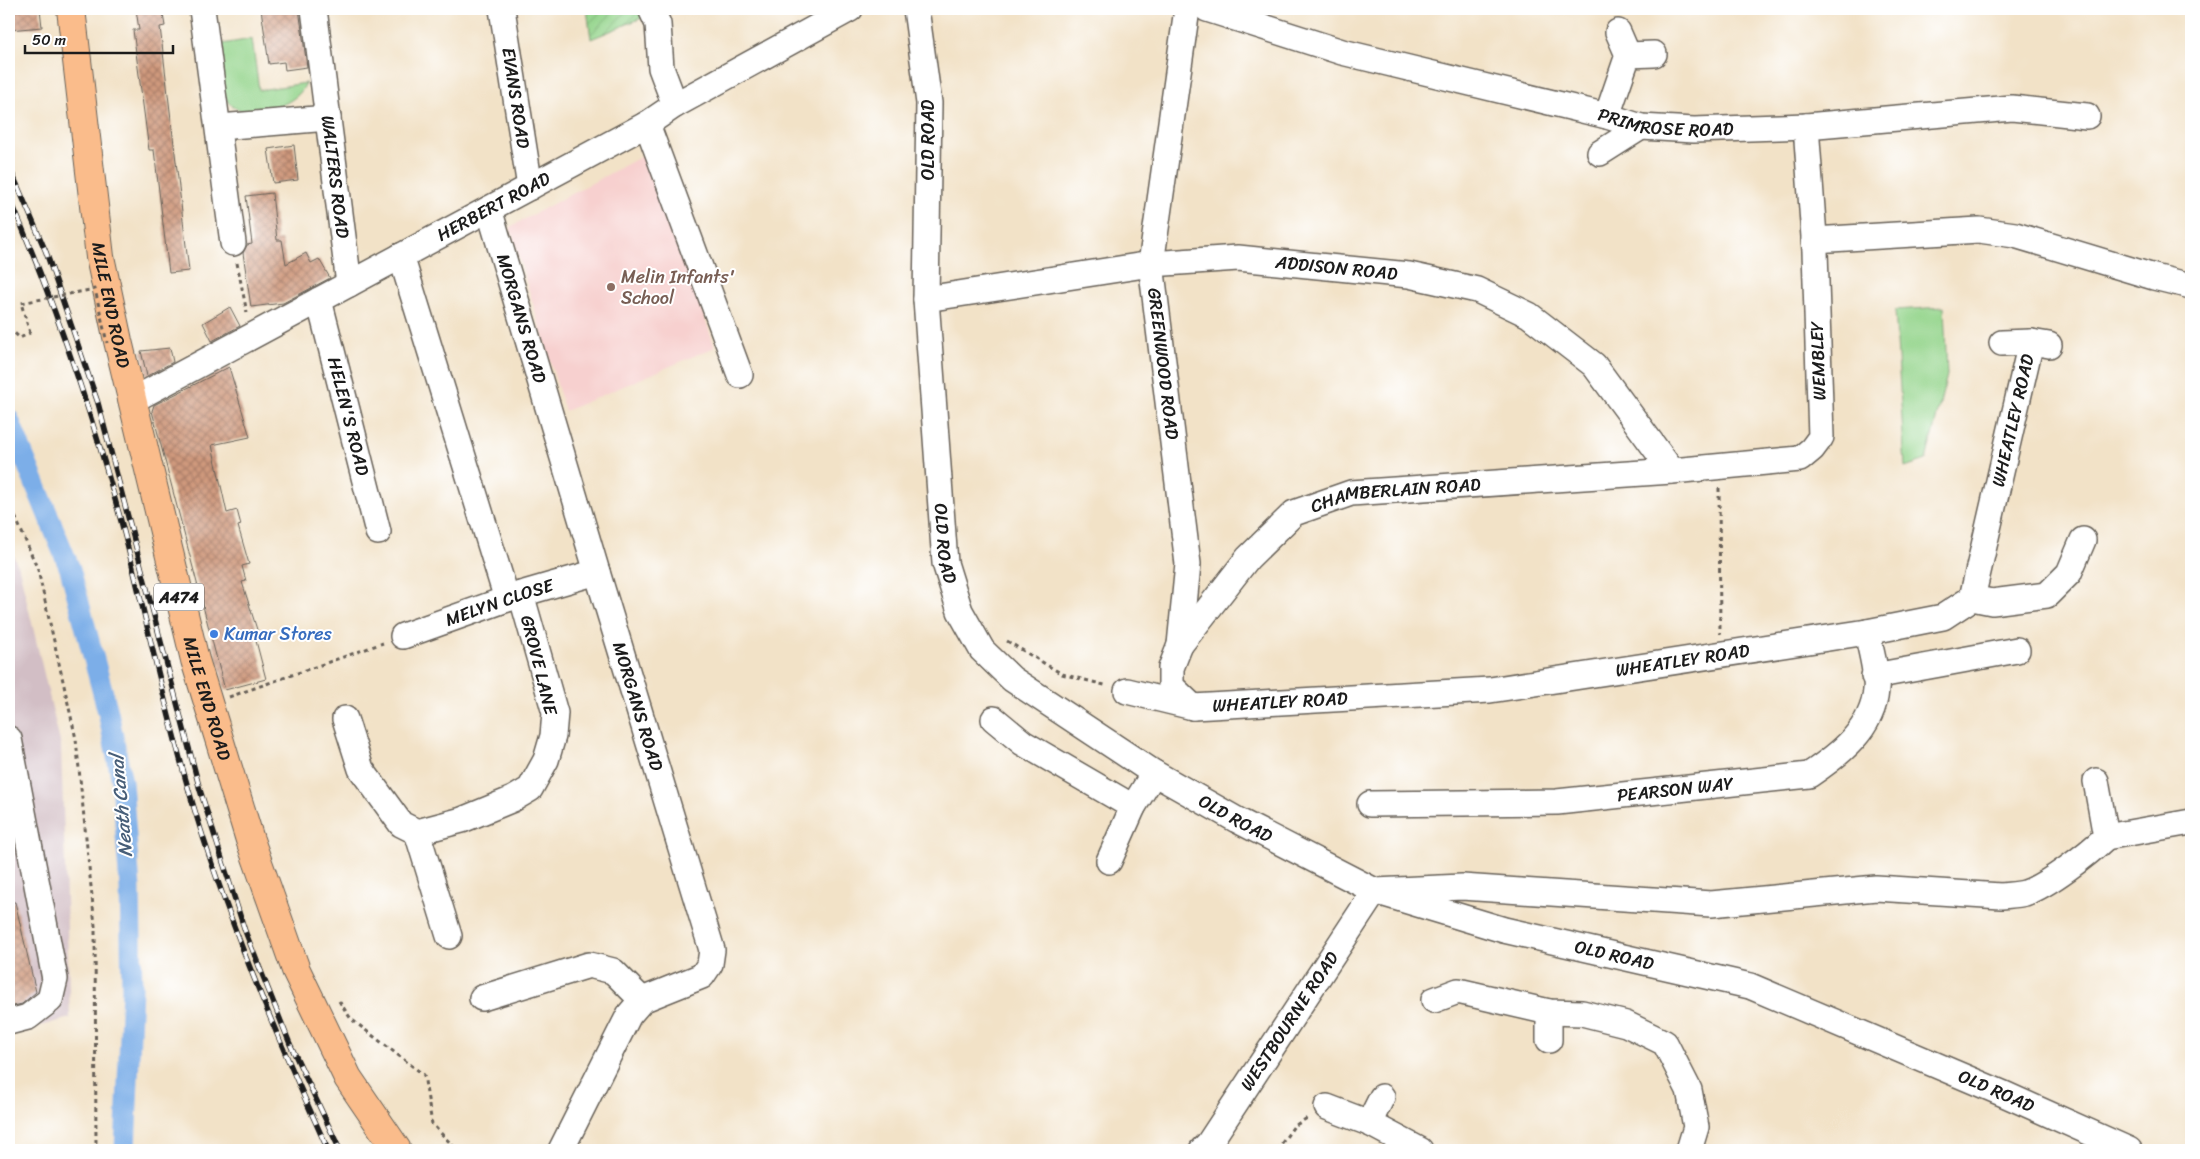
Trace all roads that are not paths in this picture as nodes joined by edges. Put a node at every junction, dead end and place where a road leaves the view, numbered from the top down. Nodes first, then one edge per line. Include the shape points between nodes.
1 (71, 9) edge
2 (202, 9) edge
3 (314, 9) edge
4 (502, 9) edge
5 (651, 9) edge
6 (850, 9) edge
7 (916, 9) edge
8 (1187, 9) edge
9 (1207, 9) edge
10 (1262, 17) edge
11 (1618, 32) dead end
12 (1628, 54) junction
13 (1654, 54) dead end
14 (675, 105) junction
15 (1607, 116) junction
16 (2087, 116) dead end
17 (328, 118) junction
18 (647, 124) junction
19 (1806, 126) junction
20 (219, 127) junction
21 (1641, 127) junction
22 (1600, 153) dead end
23 (530, 187) junction
24 (489, 209) junction
25 (233, 243) road end
26 (1949, 243) dead end
27 (1814, 245) junction
28 (401, 256) junction
29 (1151, 264) junction
30 (349, 284) junction
31 (2191, 286) edge
32 (926, 299) junction
33 (319, 300) junction
34 (2002, 344) dead end
35 (740, 375) dead end
36 (133, 400) junction
37 (1672, 471) junction
38 (378, 532) dead end
39 (2083, 540) dead end
40 (597, 572) junction
41 (514, 596) junction
42 (1972, 598) junction
43 (1867, 632) junction
44 (403, 636) road end
45 (1180, 645) junction
46 (2017, 650) dead end
47 (1874, 676) junction
48 (1128, 692) road end
49 (1193, 707) junction
50 (994, 718) dead end
51 (345, 719) dead end
52 (9, 739) edge
53 (1154, 773) junction
54 (2096, 781) dead end
55 (1370, 804) dead end
56 (1133, 806) junction
57 (2191, 822) edge
58 (417, 832) junction
59 (2106, 838) junction
60 (1109, 861) dead end
61 (1375, 891) junction
62 (449, 936) dead end
63 (482, 998) dead end
64 (642, 1000) junction
65 (1434, 1000) dead end
66 (1549, 1012) junction
67 (9, 1022) edge
68 (1549, 1040) dead end
69 (1382, 1097) dead end
70 (1327, 1107) road end
71 (1369, 1123) junction
72 (397, 1150) edge
73 (561, 1150) edge
74 (1202, 1150) edge
75 (1420, 1150) edge
76 (1689, 1150) edge
77 (2130, 1150) edge

1 - 36 main road, MILE END ROAD / A474 via 100,256
2 - 20 street
3 - 17 street
4 - 23 street, EVANS ROAD
5 - 14 street via 658,24 661,68
6 - 14 street, HERBERT ROAD
7 - 32 street, OLD ROAD via 929,103
8 - 29 street, GREENWOOD ROAD
9 - 10 street, PRIMROSE ROAD
10 - 15 street, PRIMROSE ROAD via 1342,52
11 - 12 street
12 - 13 street
12 - 15 street
14 - 18 street, HERBERT ROAD
15 - 21 street, PRIMROSE ROAD
16 - 19 street, PRIMROSE ROAD via 2012,108
17 - 20 street, WALTERS ROAD
17 - 30 street, WALTERS ROAD
18 - 23 street, HERBERT ROAD
18 - 35 street
19 - 21 street, PRIMROSE ROAD via 1694,130
19 - 27 street, WEMBLEY
20 - 25 street
21 - 22 street
23 - 24 street, HERBERT ROAD
24 - 28 street, HERBERT ROAD
24 - 40 street, MORGANS ROAD
26 - 27 street
27 - 31 street via 1978,230 2015,235
27 - 37 street, WEMBLEY via 1821,437 1800,458
28 - 30 street, HERBERT ROAD
28 - 41 street, GROVE LANE
29 - 32 street, ADDISON ROAD
29 - 37 street, ADDISON ROAD via 1238,258 1408,275 1477,290 1529,315 1594,365
29 - 45 street, GREENWOOD ROAD via 1188,564
30 - 33 street, HERBERT ROAD
32 - 53 street, OLD ROAD via 945,563 960,611 982,650 1012,679
33 - 36 street, HERBERT ROAD
33 - 38 street, HELEN'S ROAD
34 - 42 street, WHEATLEY ROAD via 2040,344
36 - 72 main road, MILE END ROAD / A474 via 195,660 250,840 296,970 348,1078
37 - 45 street, CHAMBERLAIN ROAD via 1351,493 1294,513 1248,558
39 - 42 street via 2070,573 2047,595 1992,602
40 - 41 street, MELYN CLOSE
40 - 64 street, MORGANS ROAD via 712,950 710,964 702,976
41 - 44 street, MELYN CLOSE
41 - 58 street, GROVE LANE via 555,713 546,760 530,789 513,799 462,820
42 - 43 street, WHEATLEY ROAD via 1943,617
43 - 47 street, PEARSON WAY
43 - 49 street, WHEATLEY ROAD via 1490,690
45 - 49 street, GREENWOOD ROAD via 1171,668 1171,686
46 - 47 street
47 - 55 street, PEARSON WAY via 1877,689 1869,718 1837,756 1809,775 1557,802
48 - 49 street, WHEATLEY ROAD
50 - 56 street via 1023,743
51 - 58 street via 361,769 401,824
52 - 67 street via 56,979 50,1000 28,1018
53 - 56 street
53 - 61 street, OLD ROAD
54 - 59 street
56 - 60 street
57 - 59 street
58 - 62 street
59 - 61 street via 2040,885 2027,892 2002,896 1876,888 1711,904 1462,887
61 - 74 street, WESTBOURNE ROAD
61 - 77 street, OLD ROAD via 1504,930 1750,986
63 - 64 street via 589,964 613,971
64 - 73 street via 629,1015
65 - 66 street via 1458,992
66 - 68 street
66 - 76 street via 1582,1013 1626,1024 1665,1044 1689,1090 1696,1127
69 - 71 street
70 - 71 street
71 - 75 street

